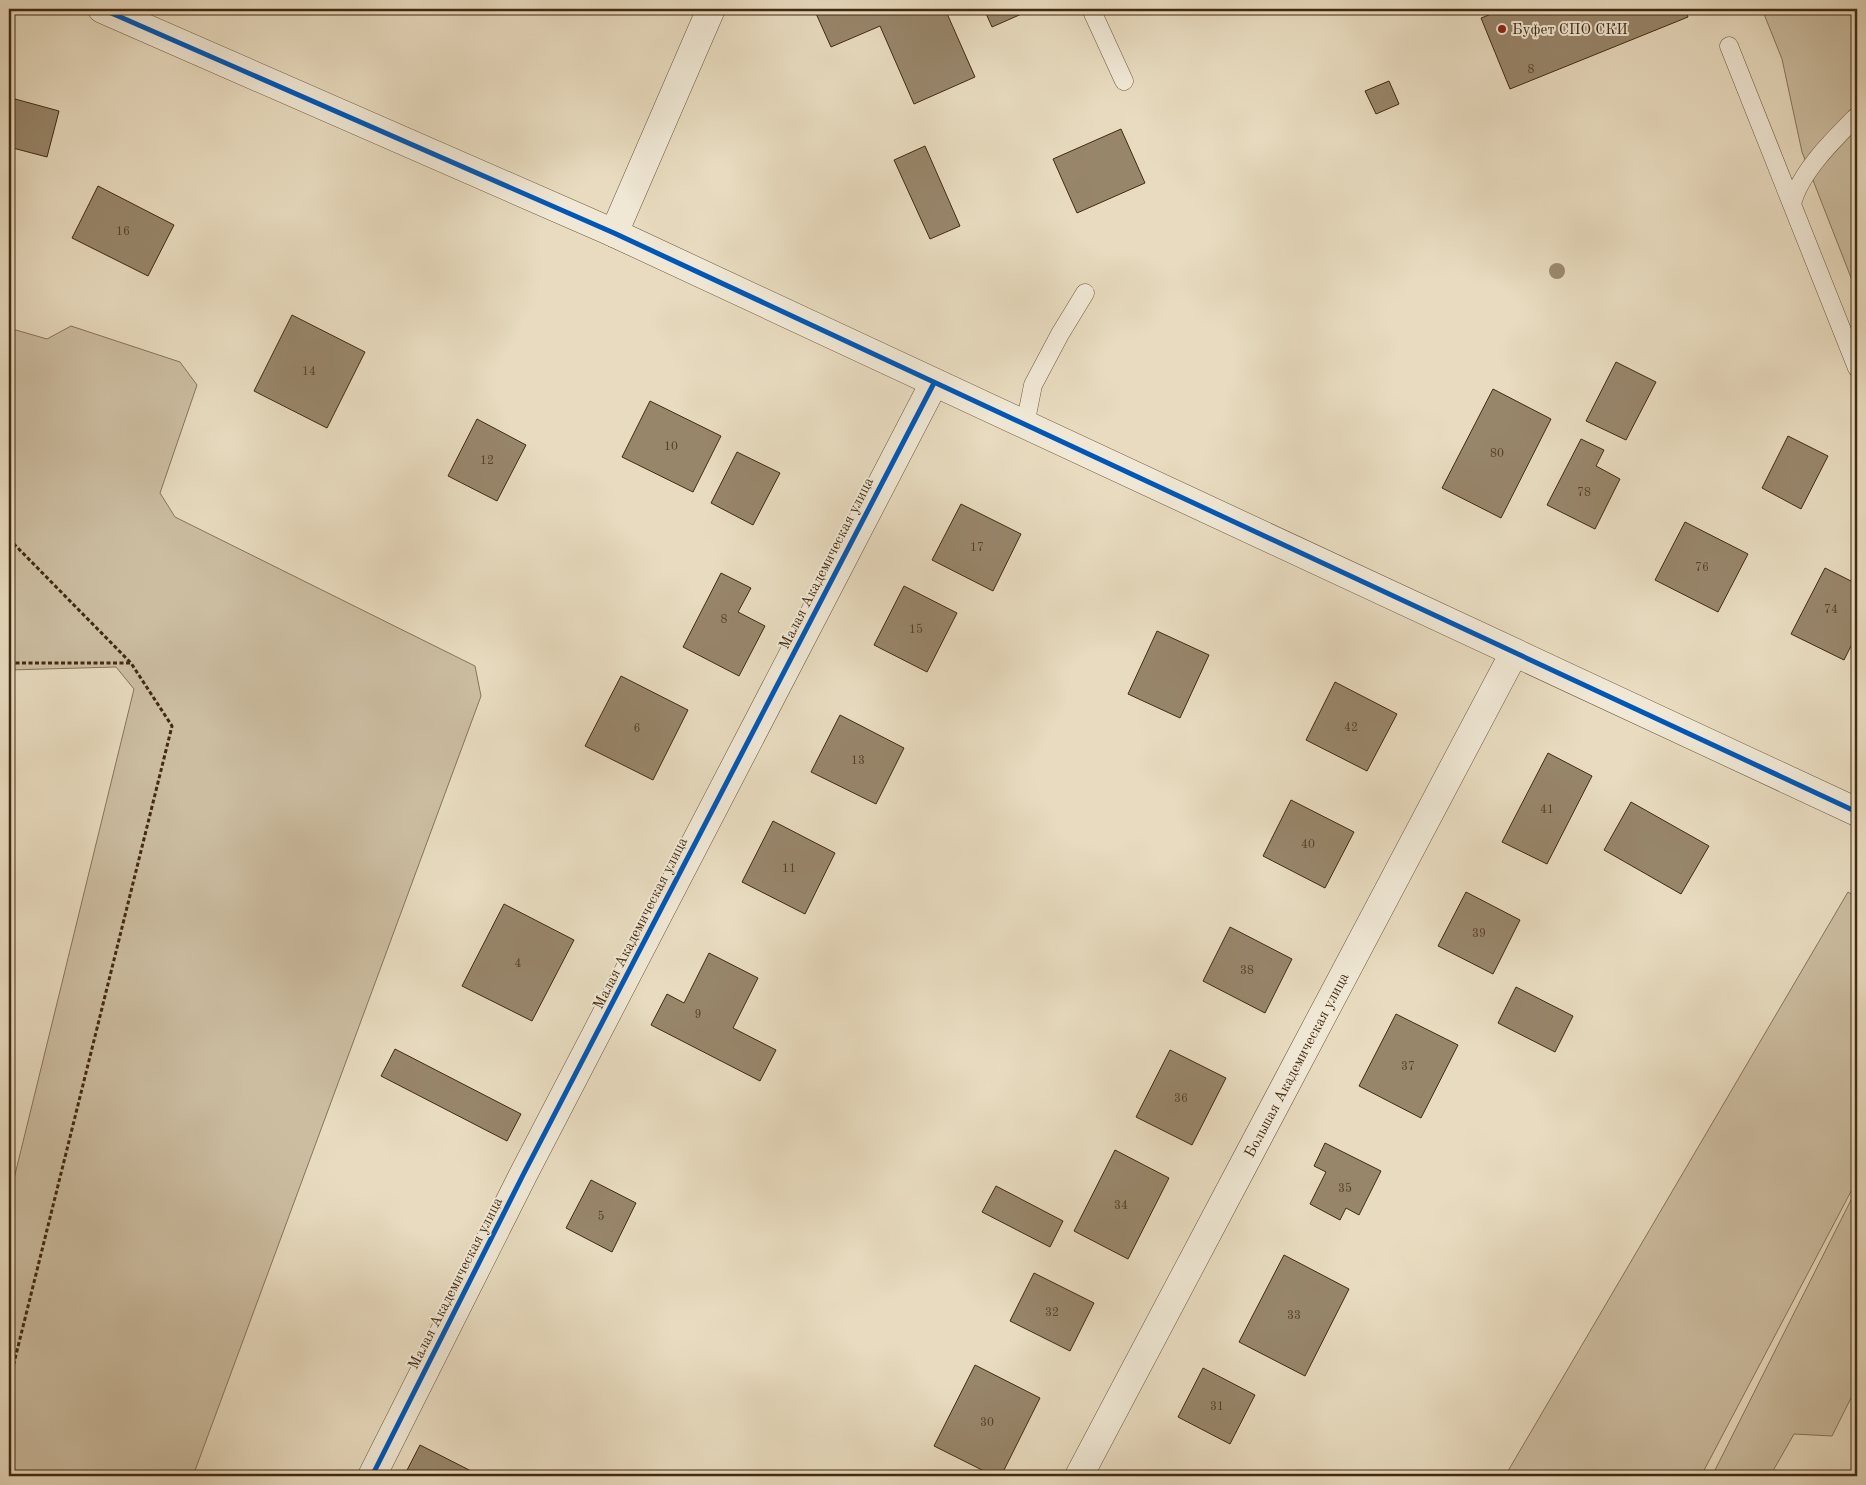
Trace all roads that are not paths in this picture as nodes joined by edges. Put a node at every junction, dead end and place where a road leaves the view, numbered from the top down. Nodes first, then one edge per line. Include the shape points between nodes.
1 (102, 9) edge
2 (711, 9) edge
3 (1091, 9) edge
4 (1729, 46) dead end
5 (1124, 81) dead end
6 (1857, 116) edge
7 (1792, 204) junction
8 (614, 234) junction
9 (1086, 293) dead end
10 (1857, 368) edge
11 (934, 383) junction
12 (1025, 425) junction
13 (1514, 653) junction
14 (1857, 812) edge
15 (372, 1476) edge
16 (1079, 1476) edge

1 - 8 street
2 - 8 street
3 - 5 lane
4 - 7 lane
6 - 7 lane via 1824,150 1795,192
7 - 10 lane
8 - 11 street
9 - 12 lane via 1033,385
11 - 12 street
11 - 15 street, Малая Академическая улица via 523,1175
12 - 13 street
13 - 14 street
13 - 16 street, Большая Академическая улица

